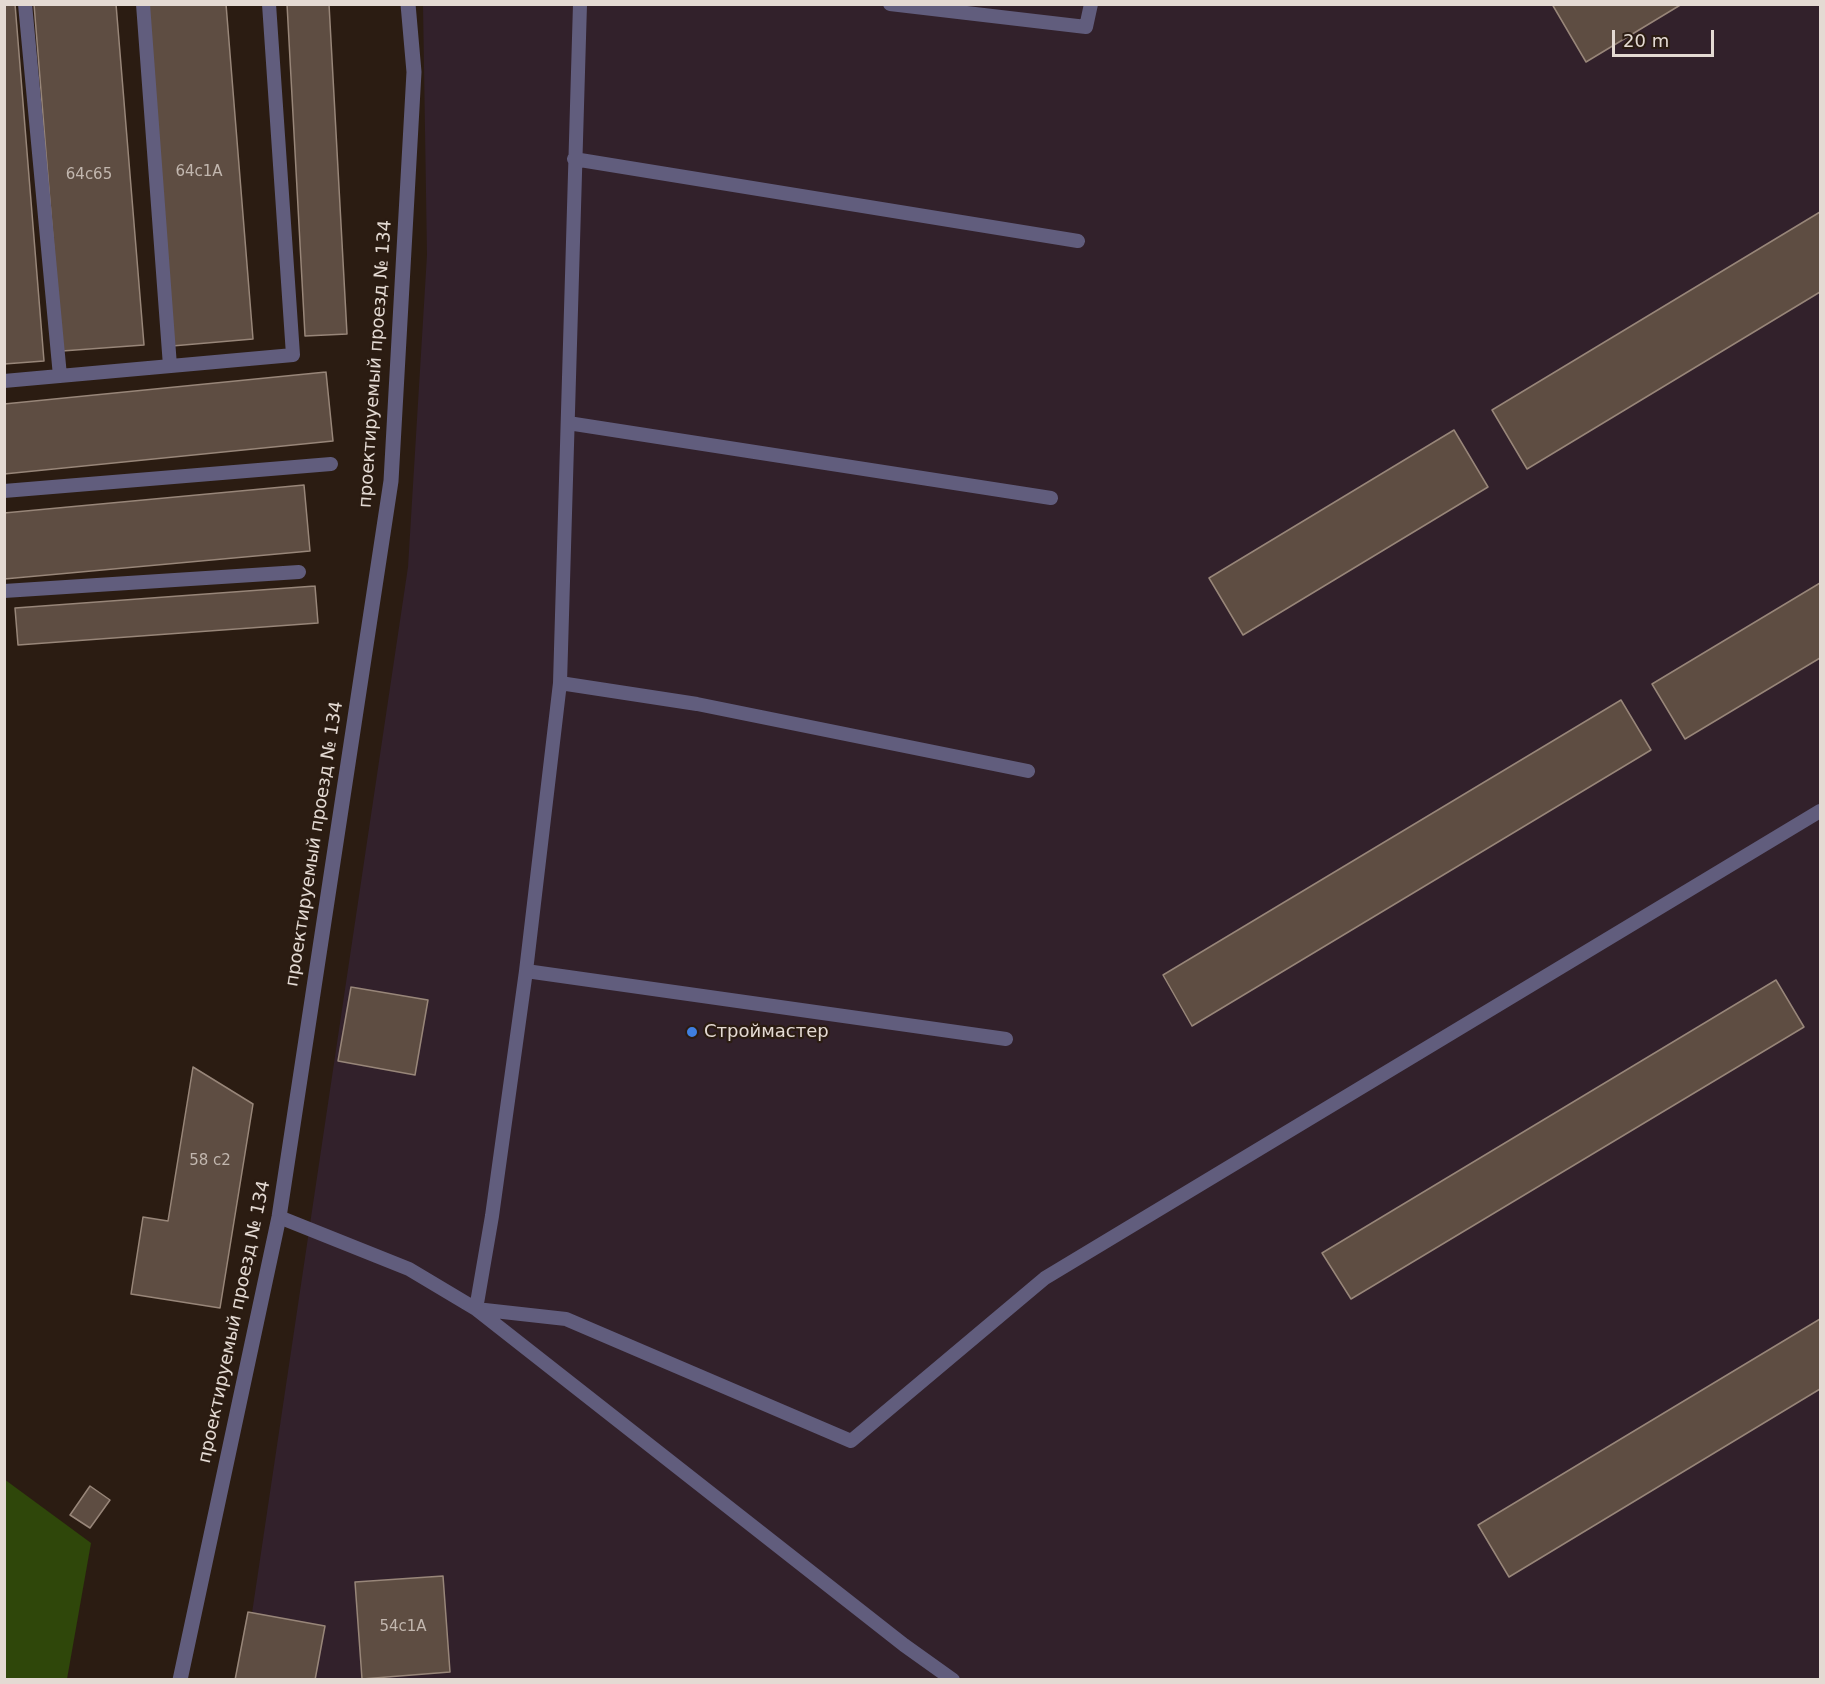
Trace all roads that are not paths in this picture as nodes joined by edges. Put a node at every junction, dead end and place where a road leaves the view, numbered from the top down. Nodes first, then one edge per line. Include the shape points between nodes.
1 (25, 4) edge
2 (143, 4) edge
3 (269, 4) edge
4 (408, 4) edge
5 (580, 4) edge
6 (890, 4) edge
7 (1090, 4) edge
8 (574, 159) junction
9 (1078, 241) dead end
10 (170, 366) junction
11 (60, 376) junction
12 (4, 381) edge
13 (568, 423) junction
14 (331, 464) dead end
15 (4, 491) edge
16 (1052, 498) dead end
17 (299, 572) dead end
18 (4, 591) edge
19 (560, 683) junction
20 (1028, 771) dead end
21 (1821, 811) edge
22 (526, 971) junction
23 (1006, 1039) dead end
24 (279, 1217) junction
25 (476, 1309) junction
26 (180, 1680) edge
27 (953, 1680) edge

1 - 11 lane
2 - 10 lane
3 - 10 lane via 293,356
4 - 24 street, проектируемый проезд № 134 via 414,72 391,481
5 - 8 lane
6 - 7 lane via 1086,27
8 - 9 lane
8 - 13 lane
10 - 11 lane
11 - 12 lane
13 - 16 lane
13 - 19 lane
14 - 15 lane
17 - 18 lane
19 - 20 lane via 697,704
19 - 22 lane
21 - 25 lane via 1045,1278 851,1441 566,1319
22 - 23 lane
22 - 25 lane
24 - 25 lane via 409,1269
24 - 26 street, проектируемый проезд № 134
25 - 27 lane

